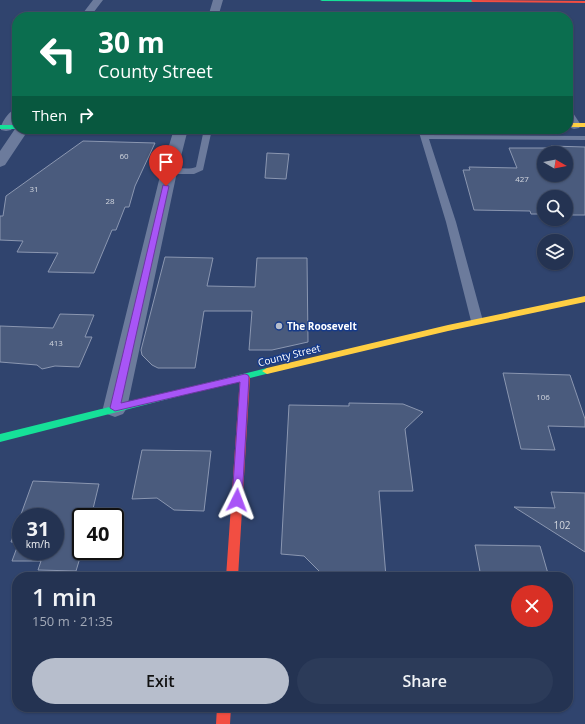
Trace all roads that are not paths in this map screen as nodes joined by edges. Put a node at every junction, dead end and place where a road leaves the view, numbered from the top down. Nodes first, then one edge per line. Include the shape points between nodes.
1 (98, 0) edge
2 (218, 0) edge
3 (322, 0) edge
4 (585, 2) edge
5 (89, 12) edge
6 (214, 12) edge
7 (574, 123) edge
8 (19, 134) edge
9 (180, 134) edge
10 (207, 134) edge
11 (423, 134) edge
12 (464, 134) edge
13 (585, 137) edge
14 (0, 162) edge
15 (169, 172) junction
16 (585, 299) edge
17 (477, 322) junction
18 (245, 377) junction
19 (115, 408) junction
20 (0, 438) edge
21 (232, 572) edge
22 (224, 712) edge
23 (223, 724) edge

1 - 5 street
2 - 6 street
3 - 4 main road
7 - 13 lane
8 - 14 street
9 - 15 street
10 - 15 lane via 200,168 194,171
11 - 17 lane via 451,222
12 - 13 lane
15 - 19 street
16 - 17 main road, County Street
17 - 18 main road, County Street
18 - 19 main road, County Street
18 - 21 main road
19 - 20 main road, County Street
22 - 23 main road

